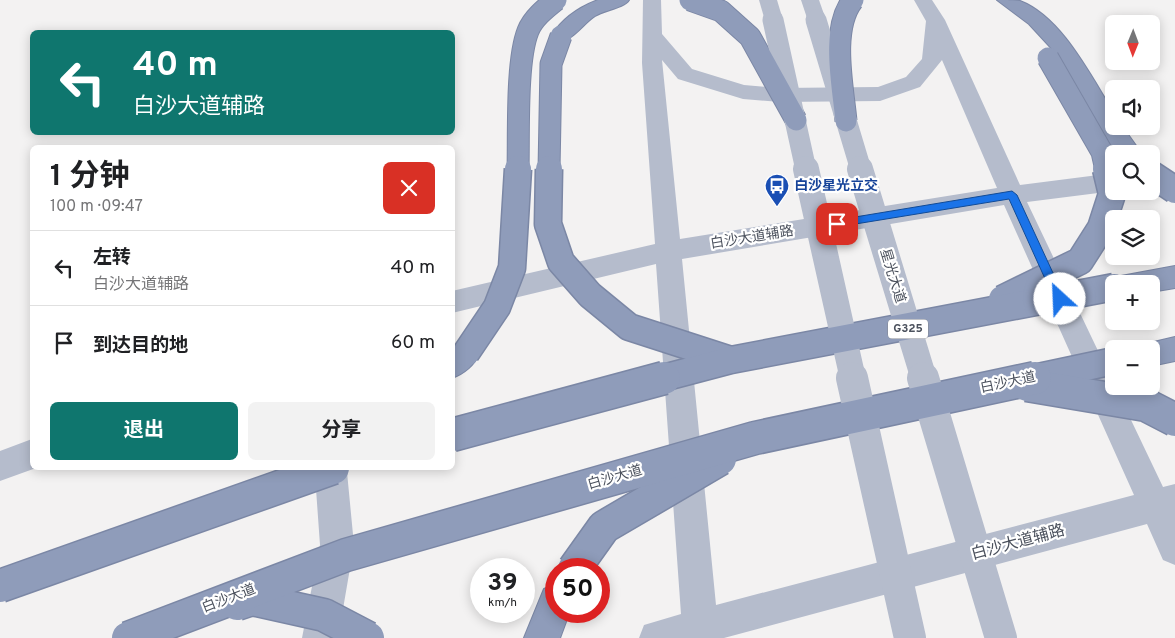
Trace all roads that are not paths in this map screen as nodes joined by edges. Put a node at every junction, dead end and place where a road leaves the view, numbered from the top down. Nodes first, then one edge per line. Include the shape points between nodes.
1 (556, 0) edge
2 (620, 0) edge
3 (652, 0) edge
4 (690, 0) edge
5 (768, 0) edge
6 (810, 0) edge
7 (853, 0) edge
8 (997, 1) edge
9 (929, 10) edge
10 (651, 34) junction
11 (796, 120) junction
12 (846, 121) junction
13 (1122, 145) edge
14 (1175, 173) edge
15 (1160, 174) edge
16 (1160, 181) edge
17 (1105, 183) edge
18 (1175, 190) edge
19 (1012, 195) junction
20 (668, 251) junction
21 (1175, 277) edge
22 (1160, 279) edge
23 (1105, 289) edge
24 (455, 301) edge
25 (968, 315) junction
26 (1175, 349) edge
27 (1160, 352) edge
28 (731, 360) junction
29 (455, 362) edge
30 (1105, 363) edge
31 (1010, 382) junction
32 (1175, 420) edge
33 (455, 434) edge
34 (755, 438) junction
35 (30, 455) edge
36 (0, 466) edge
37 (283, 470) edge
38 (327, 470) edge
39 (330, 470) edge
40 (1165, 503) edge
41 (209, 511) junction
42 (1175, 548) edge
43 (582, 558) edge
44 (0, 586) edge
45 (548, 623) edge
46 (701, 632) edge
47 (139, 634) edge
48 (320, 638) edge
49 (368, 638) edge
50 (542, 638) edge
51 (657, 638) edge
52 (910, 638) edge
53 (1000, 638) edge

1 - 29 highway, bridge via 542,10 528,31 522,65 512,268 497,307 466,353
2 - 28 highway, bridge via 589,11 571,23 561,36 551,64 548,224 562,262 590,296 629,328
3 - 10 main road
4 - 11 highway, bridge via 721,11 750,37
5 - 11 main road, bridge
6 - 12 main road, 星光大道 / G325, bridge
7 - 12 highway, bridge via 848,4 840,29
8 - 13 highway via 1036,20 1061,46
8 - 25 highway, bridge via 1048,58 1102,152 1112,194 1101,228 1080,261
9 - 10 main road via 932,61 913,82 880,94 743,92 685,74
9 - 19 main road
10 - 20 main road
11 - 52 main road, bridge
12 - 53 main road, 星光大道 / G325, bridge
14 - 15 main road
16 - 18 highway, bridge
17 - 19 main road, 白沙大道辅路
19 - 20 main road, 白沙大道辅路
19 - 40 main road
20 - 24 main road, 白沙大道辅路
20 - 46 main road
21 - 22 highway
23 - 25 highway, bridge
25 - 28 highway, bridge
26 - 27 highway
28 - 33 highway, bridge
30 - 31 highway, 白沙大道, bridge
31 - 32 highway, bridge via 1146,405
31 - 34 highway, 白沙大道, bridge
34 - 43 highway, bridge via 604,527
34 - 47 highway, 白沙大道, bridge via 346,555
35 - 36 main road
37 - 41 highway, bridge
38 - 41 highway, bridge
39 - 48 main road via 337,545
40 - 42 main road
40 - 46 main road, 白沙大道辅路
41 - 44 highway, bridge
45 - 50 highway
46 - 51 main road, 白沙大道辅路
47 - 49 highway, bridge via 252,599 324,615

